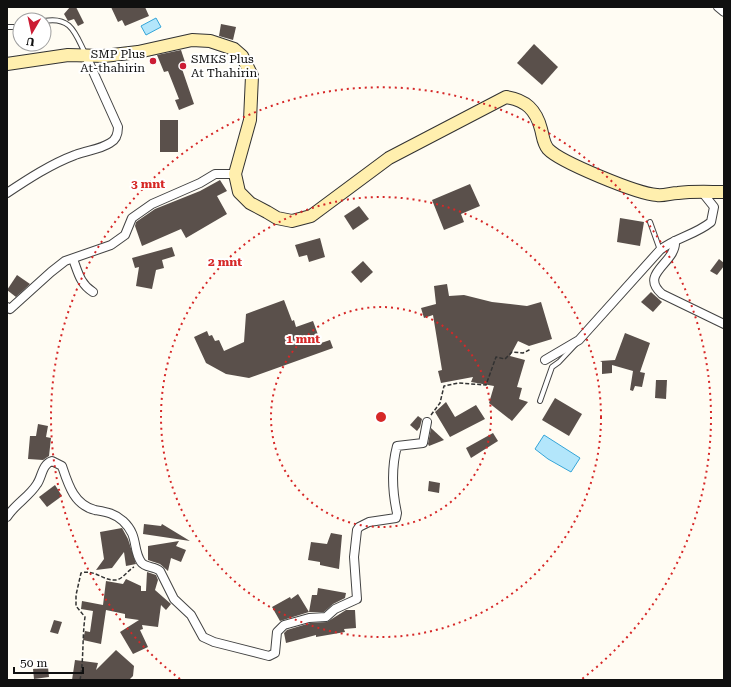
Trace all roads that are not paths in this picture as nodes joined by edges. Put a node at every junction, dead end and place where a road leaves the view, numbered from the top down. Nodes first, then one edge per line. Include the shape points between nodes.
1 (718, 7) edge
2 (724, 12) edge
3 (52, 19) edge
4 (86, 56) junction
5 (7, 64) edge
6 (235, 174) junction
7 (702, 192) junction
8 (724, 192) edge
9 (7, 193) edge
10 (650, 222) dead end
11 (675, 241) junction
12 (660, 250) junction
13 (72, 259) junction
14 (93, 292) dead end
15 (7, 307) edge
16 (724, 324) edge
17 (579, 340) junction
18 (545, 360) dead end
19 (540, 401) dead end
20 (428, 422) road end
21 (7, 517) edge

1 - 2 street
3 - 4 lane via 68,24 75,32
4 - 5 street via 41,58
4 - 6 street via 138,52 192,40 210,41 234,49 242,56 252,76 250,120
4 - 9 street via 118,127 115,139 99,148 75,155
6 - 7 street via 239,192 250,203 277,218 292,221 311,216 390,158 506,97 517,98 534,111 543,140 548,148 561,158 644,192 657,195
6 - 13 street via 215,174 200,184 152,204 132,218 125,235 111,245
7 - 8 street
7 - 11 street via 714,207 711,222 695,233
10 - 12 lane
11 - 12 street
11 - 16 street via 674,251 654,276 653,284 662,294
12 - 17 street
13 - 14 street via 80,279 86,288
13 - 15 street via 51,272 10,309
17 - 18 street
17 - 19 lane via 560,362 552,367
20 - 21 street via 423,443 397,446 392,463 396,518 369,522 358,527 354,557 358,596 356,600 335,609 326,617 309,618 284,625 277,632 274,653 271,655 266,656 203,637 192,615 174,599 160,571 143,564 129,527 112,513 82,505 74,496 62,466 56,462 47,464 32,491 20,500

